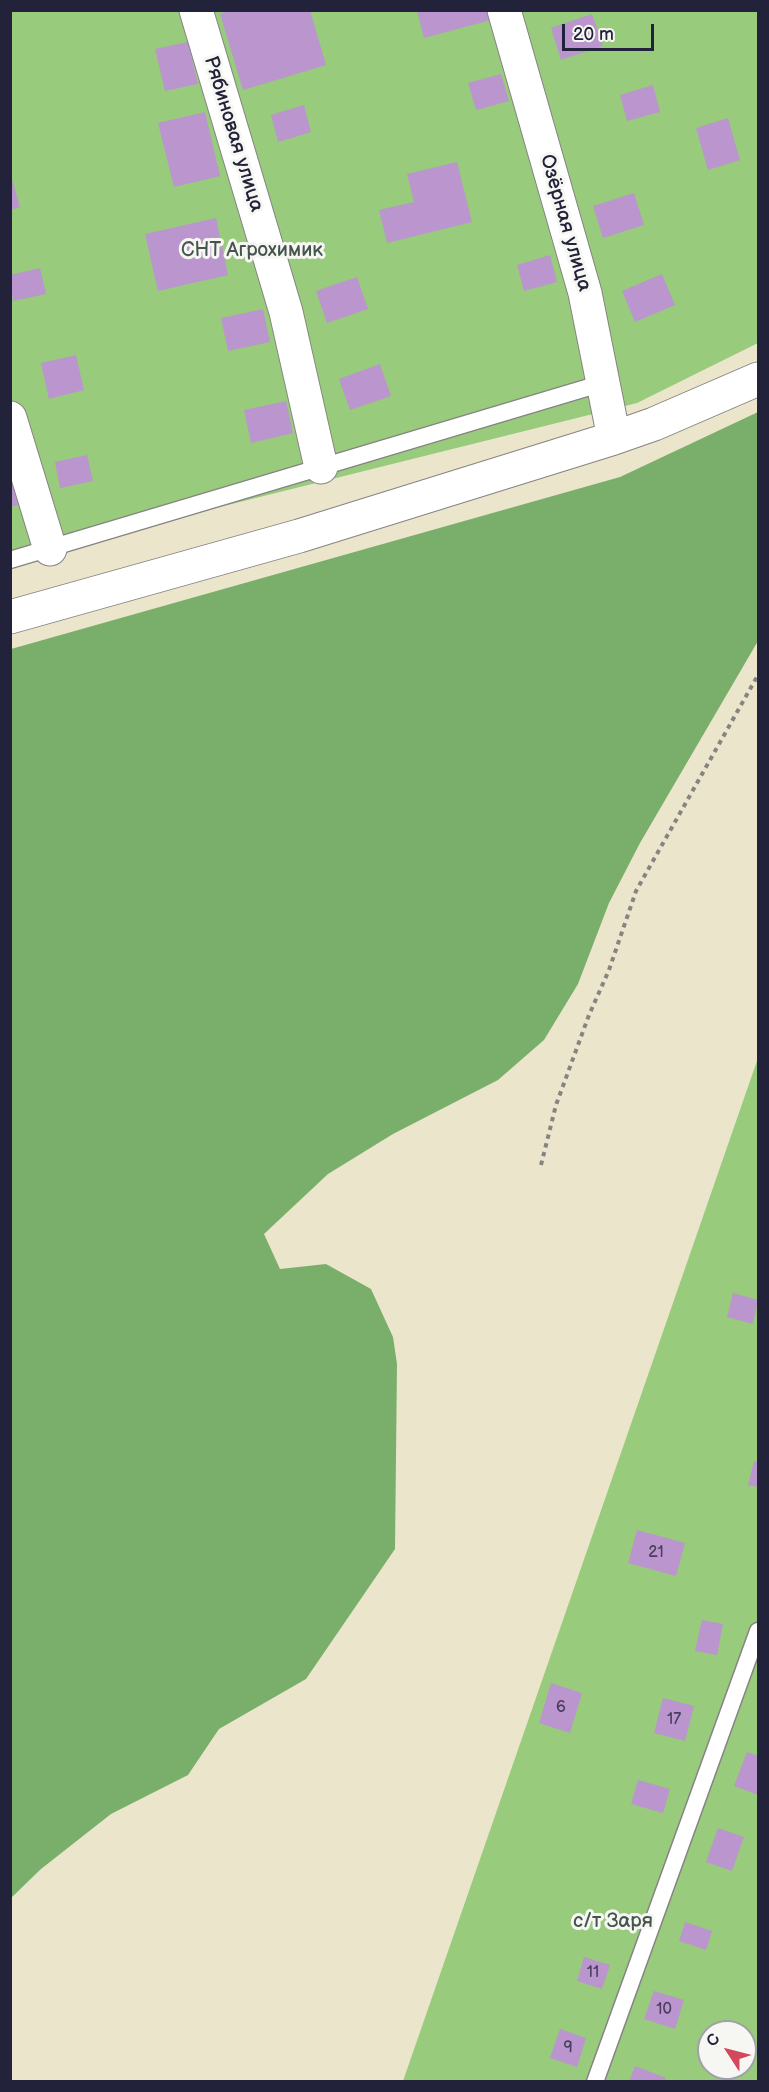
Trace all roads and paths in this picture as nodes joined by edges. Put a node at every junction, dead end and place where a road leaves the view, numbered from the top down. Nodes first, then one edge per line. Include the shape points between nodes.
1 (196, 10) edge
2 (504, 10) edge
3 (759, 379) edge
4 (603, 383) junction
5 (10, 418) edge
6 (614, 438) junction
7 (321, 467) junction
8 (50, 549) junction
9 (10, 560) edge
10 (10, 617) edge
11 (759, 675) edge
12 (541, 1165) dead end
13 (759, 1630) edge
14 (595, 2082) edge

1 - 7 street, Рябиновая улица via 286,312
2 - 4 street, Озёрная улица via 585,293
3 - 6 street
4 - 6 street, Озёрная улица
4 - 7 lane
5 - 8 street
6 - 10 street via 299,536
7 - 8 lane
8 - 9 lane
11 - 12 path via 636,891 556,1105
13 - 14 lane

